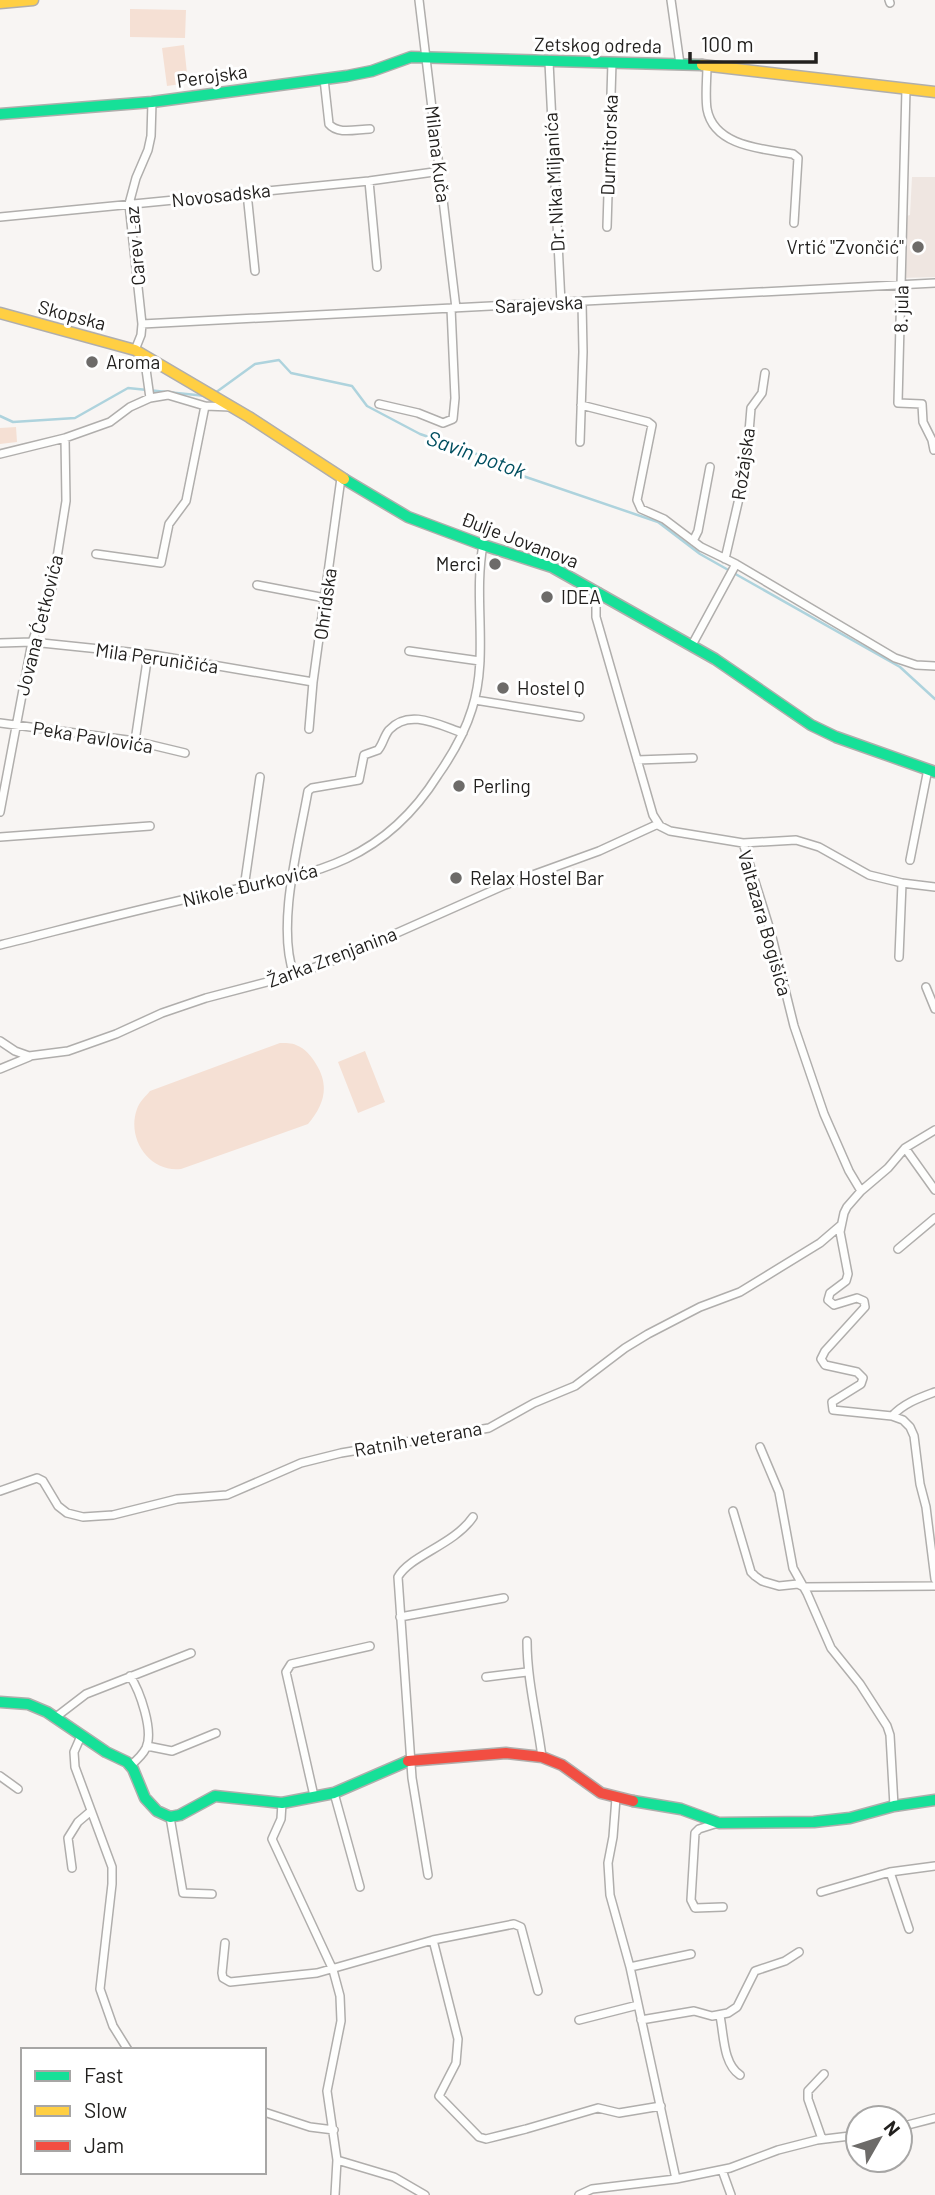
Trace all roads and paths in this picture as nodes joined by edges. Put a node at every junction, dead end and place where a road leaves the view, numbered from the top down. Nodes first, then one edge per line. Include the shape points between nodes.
1 (33, 0) edge
2 (419, 0) edge
3 (671, 0) edge
4 (0, 3) edge
5 (426, 59) junction
6 (549, 62) junction
7 (612, 62) junction
8 (680, 64) junction
9 (707, 65) junction
10 (324, 79) junction
11 (906, 89) junction
12 (935, 92) edge
13 (152, 102) junction
14 (0, 114) edge
15 (370, 129) dead end
16 (441, 171) junction
17 (369, 181) junction
18 (247, 192) junction
19 (129, 204) junction
20 (0, 217) edge
21 (794, 223) dead end
22 (607, 227) dead end
23 (377, 267) dead end
24 (255, 271) dead end
25 (935, 283) edge
26 (901, 285) junction
27 (582, 302) junction
28 (561, 303) junction
29 (453, 308) junction
30 (0, 313) edge
31 (142, 324) junction
32 (139, 352) junction
33 (765, 373) dead end
34 (150, 395) junction
35 (379, 404) dead end
36 (581, 405) junction
37 (205, 406) junction
38 (232, 407) junction
39 (65, 438) junction
40 (580, 442) dead end
41 (934, 450) edge
42 (0, 454) edge
43 (710, 467) dead end
44 (341, 478) junction
45 (694, 541) junction
46 (483, 545) junction
47 (96, 554) dead end
48 (725, 559) junction
49 (733, 569) junction
50 (257, 585) dead end
51 (599, 592) junction
52 (326, 598) junction
53 (32, 642) junction
54 (0, 643) edge
55 (692, 645) junction
56 (409, 651) dead end
57 (148, 654) junction
58 (480, 660) junction
59 (935, 666) edge
60 (313, 682) junction
61 (475, 700) junction
62 (580, 717) dead end
63 (0, 723) edge
64 (15, 725) junction
65 (309, 729) dead end
66 (463, 733) junction
67 (135, 741) junction
68 (185, 753) dead end
69 (693, 758) dead end
70 (637, 760) junction
71 (932, 771) edge
72 (260, 777) dead end
73 (0, 812) edge
74 (658, 824) junction
75 (150, 826) dead end
76 (0, 837) edge
77 (743, 843) junction
78 (910, 860) dead end
79 (293, 878) junction
80 (902, 883) junction
81 (935, 887) edge
82 (244, 888) junction
83 (0, 945) edge
84 (899, 957) dead end
85 (294, 975) junction
86 (926, 987) dead end
87 (935, 1009) edge
88 (0, 1041) edge
89 (29, 1056) junction
90 (0, 1069) edge
91 (935, 1130) edge
92 (905, 1149) junction
93 (935, 1190) edge
94 (861, 1191) junction
95 (935, 1218) edge
96 (841, 1226) junction
97 (898, 1249) dead end
98 (935, 1392) edge
99 (892, 1416) junction
100 (760, 1447) dead end
101 (0, 1491) edge
102 (733, 1511) dead end
103 (473, 1517) dead end
104 (935, 1579) edge
105 (935, 1586) edge
106 (804, 1587) junction
107 (503, 1598) dead end
108 (400, 1617) junction
109 (527, 1641) dead end
110 (370, 1646) dead end
111 (191, 1653) dead end
112 (527, 1672) junction
113 (130, 1676) junction
114 (486, 1677) dead end
115 (0, 1702) edge
116 (56, 1717) junction
117 (216, 1733) dead end
118 (81, 1736) junction
119 (147, 1746) junction
120 (542, 1757) junction
121 (411, 1760) junction
122 (131, 1765) junction
123 (0, 1776) edge
124 (18, 1789) dead end
125 (334, 1793) junction
126 (314, 1796) junction
127 (616, 1798) junction
128 (935, 1800) edge
129 (282, 1803) junction
130 (894, 1806) junction
131 (91, 1811) junction
132 (170, 1817) junction
133 (719, 1823) junction
134 (935, 1866) edge
135 (72, 1868) dead end
136 (890, 1872) junction
137 (428, 1875) dead end
138 (360, 1887) dead end
139 (821, 1892) dead end
140 (212, 1894) dead end
141 (723, 1907) dead end
142 (909, 1929) dead end
143 (433, 1940) junction
144 (225, 1943) dead end
145 (799, 1952) dead end
146 (691, 1954) dead end
147 (630, 1967) junction
148 (333, 1969) junction
149 (538, 1991) dead end
150 (638, 2005) junction
151 (720, 2016) junction
152 (641, 2020) junction
153 (579, 2021) dead end
154 (127, 2048) edge
155 (824, 2074) dead end
156 (740, 2075) dead end
157 (661, 2106) junction
158 (266, 2113) edge
159 (935, 2118) edge
160 (914, 2123) edge
161 (334, 2130) junction
162 (844, 2137) edge
163 (822, 2139) junction
164 (337, 2160) junction
165 (722, 2170) junction
166 (676, 2179) junction
167 (612, 2191) edge
168 (335, 2195) edge
169 (425, 2195) edge
170 (579, 2195) edge
171 (731, 2195) edge

1 - 4 street
2 - 5 street, Milana Kuča
3 - 8 street
5 - 6 street, Zetskog odreda
5 - 10 street, Perojska via 411,57 372,71
5 - 16 street, Milana Kuča
6 - 7 street, Zetskog odreda
6 - 28 street, Dr. Nika Miljanića
7 - 8 street, Zetskog odreda
7 - 22 street, Durmitorska
8 - 9 street, Zetskog odreda
9 - 11 street, Zetskog odreda
9 - 21 street via 707,108 718,129 744,144 798,158
10 - 13 street, Perojska
10 - 15 street via 332,128
11 - 12 street, Zetskog odreda
11 - 26 street, 8. jula
13 - 14 street, Perojska
13 - 19 street, Carev Laz via 148,150
16 - 17 street, Novosadska
16 - 29 street, Milana Kuča
17 - 18 street, Novosadska
17 - 23 street
18 - 19 street, Novosadska
18 - 24 street
19 - 20 street, Novosadska
19 - 31 street, Carev Laz
25 - 26 street, Sarajevska
26 - 27 street, Sarajevska
26 - 41 street, 8. jula via 898,403 922,404 923,422
27 - 28 street, Sarajevska
27 - 36 street
28 - 29 street, Sarajevska
29 - 31 street, Sarajevska
29 - 35 street, Milana Kuča via 453,419 443,423
30 - 32 street, Skopska
31 - 32 street, Carev Laz
32 - 34 street
32 - 38 street, Đulje Jovanova
33 - 48 street, Rožajska via 762,393 751,408 746,468
34 - 37 street
34 - 39 street via 110,422
36 - 40 street
36 - 45 street via 650,424 638,505
37 - 38 street
37 - 47 street via 186,501 169,524 161,564
38 - 44 street, Đulje Jovanova
39 - 42 street
39 - 53 street, Jovana Ćetkovića via 66,501 52,589
43 - 45 street
44 - 46 street, Đulje Jovanova via 408,517
44 - 52 street, Ohridska
45 - 48 street
46 - 51 street, Đulje Jovanova via 552,567
46 - 58 street, Nikole Đurkovića
48 - 49 street
49 - 55 street
49 - 59 street via 895,658
50 - 52 street
51 - 55 street, Đulje Jovanova
51 - 70 street via 596,617
52 - 60 street, Ohridska
53 - 54 street, Mila Peruničića
53 - 57 street, Mila Peruničića
53 - 64 street, Jovana Ćetkovića
55 - 71 street, Đulje Jovanova via 811,725
56 - 58 street
57 - 60 street, Mila Peruničića
57 - 67 street
58 - 61 street, Nikole Đurkovića
60 - 65 street, Ohridska
61 - 62 street
61 - 66 street, Nikole Đurkovića
63 - 64 street, Peka Pavlovića
64 - 67 street, Peka Pavlovića
64 - 73 street, Jovana Ćetkovića
66 - 79 street, Nikole Đurkovića via 424,797 401,823 358,854
66 - 79 street via 423,719 398,723 381,747 364,755 359,780 308,791
67 - 68 street, Peka Pavlovića
69 - 70 street
70 - 74 street
71 - 78 street
72 - 82 street
74 - 77 street, Valtazara Bogišića via 670,831
74 - 85 street, Žarka Zrenjanina
75 - 76 street
77 - 80 street via 796,840 820,847 869,875
77 - 94 street, Valtazara Bogišića via 794,1026 840,1152
79 - 82 street, Nikole Đurkovića
79 - 85 street via 287,939
80 - 81 street
80 - 84 street
82 - 83 street, Nikole Đurkovića
85 - 89 street, Žarka Zrenjanina via 162,1013 68,1051
86 - 87 street
88 - 89 street
89 - 90 street, Žarka Zrenjanina
91 - 92 street, Ratnih veterana
92 - 93 street
92 - 94 street, Ratnih veterana
94 - 96 street, Ratnih veterana via 844,1213
95 - 97 street
96 - 99 street via 848,1274 828,1300 834,1305 857,1298 864,1307 821,1359 827,1365 859,1372 863,1380 832,1402 831,1408
96 - 101 street, Ratnih veterana via 740,1292 648,1334 575,1386 489,1428 341,1453 301,1463 227,1495 177,1499 113,1515 67,1513 37,1478
98 - 99 street via 913,1400
99 - 104 street via 907,1424 914,1436
100 - 106 street via 779,1492 793,1568
102 - 106 street via 754,1576 779,1586
103 - 108 street via 451,1540 402,1571 398,1577
105 - 106 street
106 - 130 street via 831,1648 887,1726
107 - 108 street
108 - 121 street
109 - 112 street
110 - 126 street via 291,1664 286,1672
111 - 113 street
112 - 114 street
112 - 120 street
113 - 116 street via 86,1694
113 - 119 street via 146,1715
115 - 116 street via 28,1704
116 - 118 street
117 - 119 street via 172,1751
118 - 122 street
118 - 131 street via 74,1759
119 - 122 street
120 - 121 street via 486,1754
120 - 127 street
121 - 125 street
121 - 137 street
122 - 132 street via 145,1798
123 - 124 street
125 - 126 street
125 - 138 street
126 - 129 street
127 - 133 street via 681,1809
127 - 147 street via 608,1863 610,1895
128 - 130 street
129 - 132 street via 215,1796
129 - 148 street via 273,1844
130 - 133 street via 814,1822
131 - 135 street via 68,1838
131 - 154 street via 112,1876 100,1989
132 - 140 street via 183,1893
133 - 141 street via 695,1833 691,1900 695,1908
134 - 136 street
136 - 139 street
136 - 142 street
143 - 148 street
143 - 149 street via 518,1924
143 - 157 street via 458,2039 456,2063 439,2096 479,2137 598,2108 619,2113
144 - 148 street via 222,1973 230,1982
145 - 151 street via 755,1971 737,2007
146 - 147 street
147 - 150 street
148 - 161 street via 341,2021 327,2091
150 - 152 street
150 - 153 street
151 - 152 street via 694,2011
151 - 156 street via 731,2068
152 - 157 street
155 - 163 street via 808,2091
157 - 166 street
158 - 161 street
159 - 160 street
161 - 164 street
162 - 163 street
163 - 165 street
164 - 168 street
164 - 169 street via 394,2177
165 - 166 street
165 - 171 street
166 - 167 street
167 - 170 street via 592,2189

